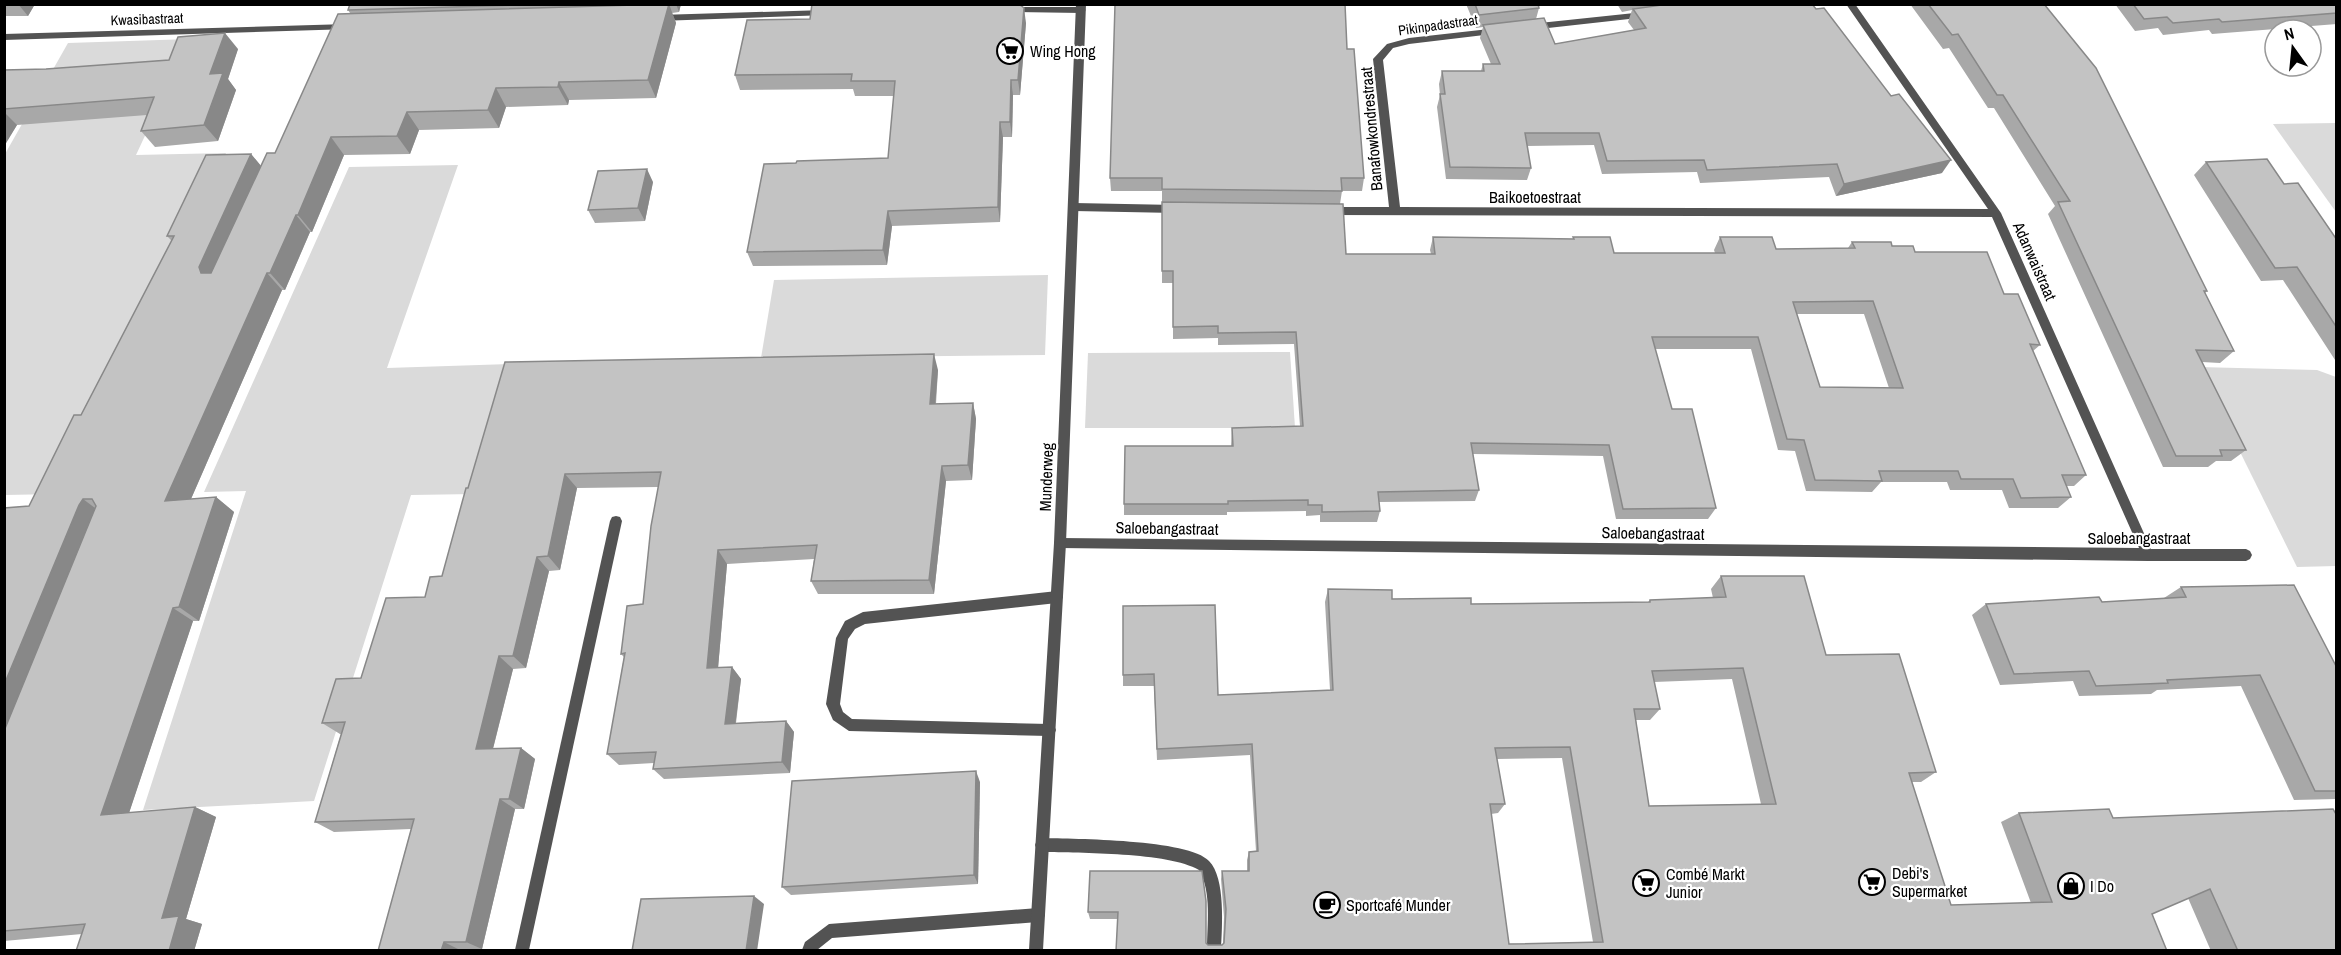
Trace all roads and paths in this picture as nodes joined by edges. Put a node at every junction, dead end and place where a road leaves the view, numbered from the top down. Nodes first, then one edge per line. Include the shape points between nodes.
1 (1850, 4) edge
2 (1081, 7) edge
3 (1002, 10) edge
4 (839, 13) edge
5 (1658, 14) edge
6 (648, 18) edge
7 (362, 26) edge
8 (338, 27) junction
9 (1516, 29) edge
10 (1504, 30) edge
11 (4, 37) edge
12 (334, 38) edge
13 (1390, 46) joint
14 (1074, 207) junction
15 (1193, 209) edge
16 (1312, 210) edge
17 (1395, 211) junction
18 (1996, 213) junction
19 (616, 521) dead end
20 (1060, 543) junction
21 (2148, 555) junction
22 (2246, 555) dead end
23 (1057, 597) junction
24 (1049, 730) junction
25 (1042, 845) junction
26 (1038, 915) junction
27 (522, 951) edge
28 (809, 951) edge
29 (1036, 951) edge
30 (1214, 951) edge

1 - 18 street, Adanwaistraat
2 - 3 street
2 - 14 street, Munderweg
4 - 6 street
5 - 9 street
7 - 8 street, Kwasibastraat
8 - 11 street, Kwasibastraat
8 - 12 street
10 - 13 street, Pikinpadastraat via 1409,40
13 - 17 street, Banafowkondrestraat via 1378,60
14 - 15 street
14 - 20 street, Munderweg
16 - 17 street, Baikoetoestraat
17 - 18 street, Baikoetoestraat
18 - 21 street, Adanwaistraat
19 - 27 street
20 - 21 street, Saloebangastraat
20 - 23 street, Munderweg
21 - 22 street, Saloebangastraat
23 - 24 street, Munderweg
23 - 24 street via 863,618 850,625 842,638 833,704 838,716 849,725
24 - 25 street, Munderweg
25 - 26 street, Munderweg
25 - 30 street via 1168,854 1204,863 1213,893
26 - 28 street via 829,931
26 - 29 street, Munderweg

